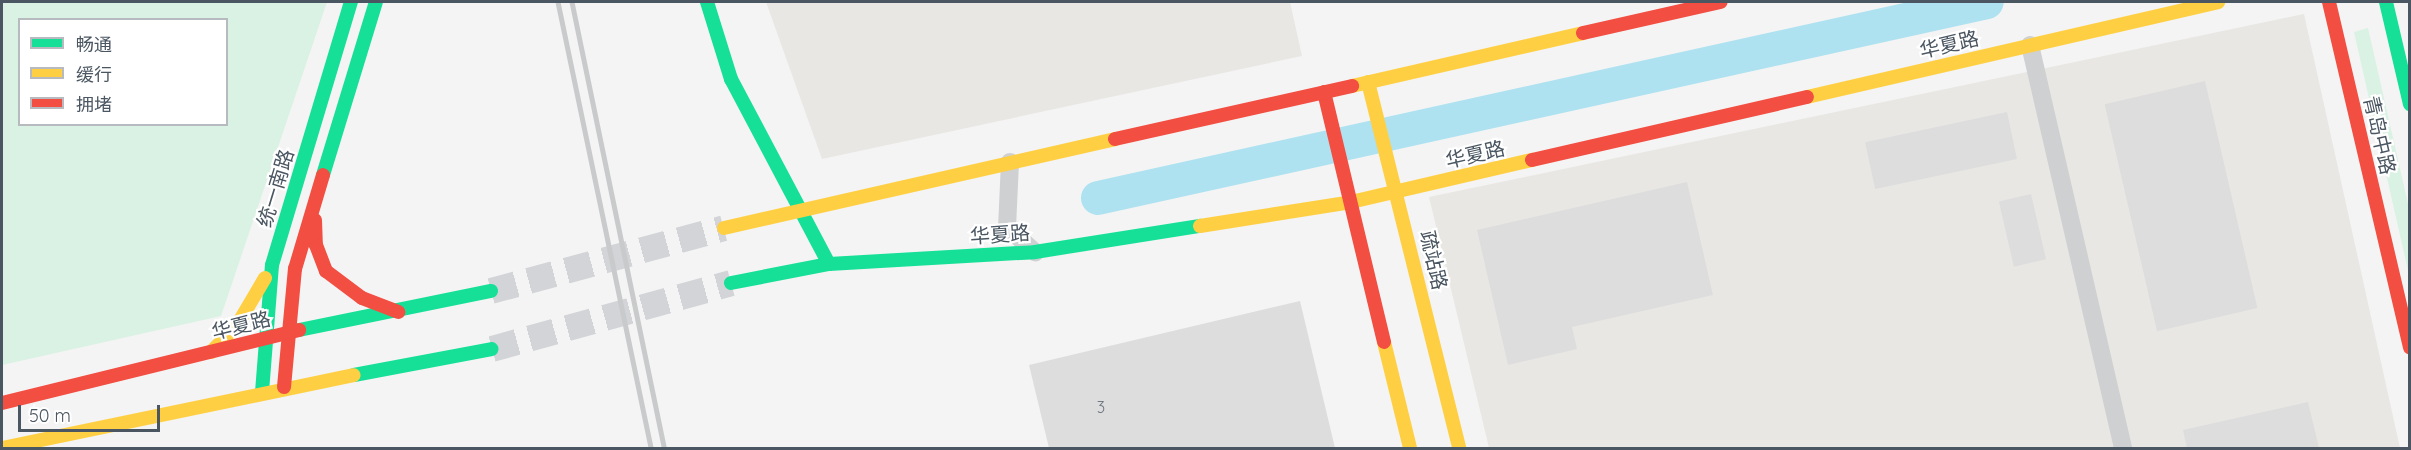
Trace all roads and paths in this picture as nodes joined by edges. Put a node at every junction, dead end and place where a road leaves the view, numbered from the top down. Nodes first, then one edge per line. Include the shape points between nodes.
1 (351, 2) edge
2 (376, 2) edge
3 (707, 2) edge
4 (1721, 2) edge
5 (2218, 2) edge
6 (2329, 2) edge
7 (2386, 2) edge
8 (2030, 45) junction
9 (1368, 82) junction
10 (1324, 92) junction
11 (2409, 104) edge
12 (1010, 162) junction
13 (1398, 192) junction
14 (1351, 202) junction
15 (315, 207) junction
16 (800, 213) junction
17 (724, 228) tunnel mouth
18 (1035, 252) junction
19 (829, 264) junction
20 (272, 265) junction
21 (731, 283) tunnel mouth
22 (491, 291) tunnel mouth
23 (401, 313) junction
24 (287, 334) junction
25 (264, 339) junction
26 (2409, 348) edge
27 (492, 349) tunnel mouth
28 (210, 352) junction
29 (284, 387) junction
30 (262, 392) junction
31 (2, 403) edge
32 (2, 448) edge
33 (1410, 448) edge
34 (1459, 448) edge
35 (2123, 448) edge

1 - 20 main road, 统一南路
2 - 15 main road
3 - 16 main road via 731,79
4 - 9 main road
5 - 8 main road, 华夏路
6 - 26 main road, 青岛中路
7 - 11 main road, 青岛中路
8 - 13 main road, 华夏路
8 - 35 street
9 - 10 main road
9 - 13 main road, 疏站路
10 - 12 main road
10 - 14 main road
12 - 16 main road
12 - 18 street via 1007,227
13 - 14 main road, 华夏路
13 - 34 main road, 疏站路
14 - 18 main road, 华夏路
14 - 33 main road
15 - 23 main road via 316,245 326,271 362,298
15 - 24 main road via 295,269
16 - 17 main road
16 - 19 main road
18 - 19 main road, 华夏路
19 - 21 main road, 华夏路
20 - 25 main road, 统一南路
20 - 28 main road via 236,327
22 - 23 main road, 华夏路
23 - 24 main road, 华夏路
24 - 25 main road, 华夏路
24 - 29 main road
25 - 28 main road, 华夏路
25 - 30 main road, 统一南路
27 - 29 main road
28 - 31 main road, 华夏路
29 - 30 main road
30 - 32 main road

